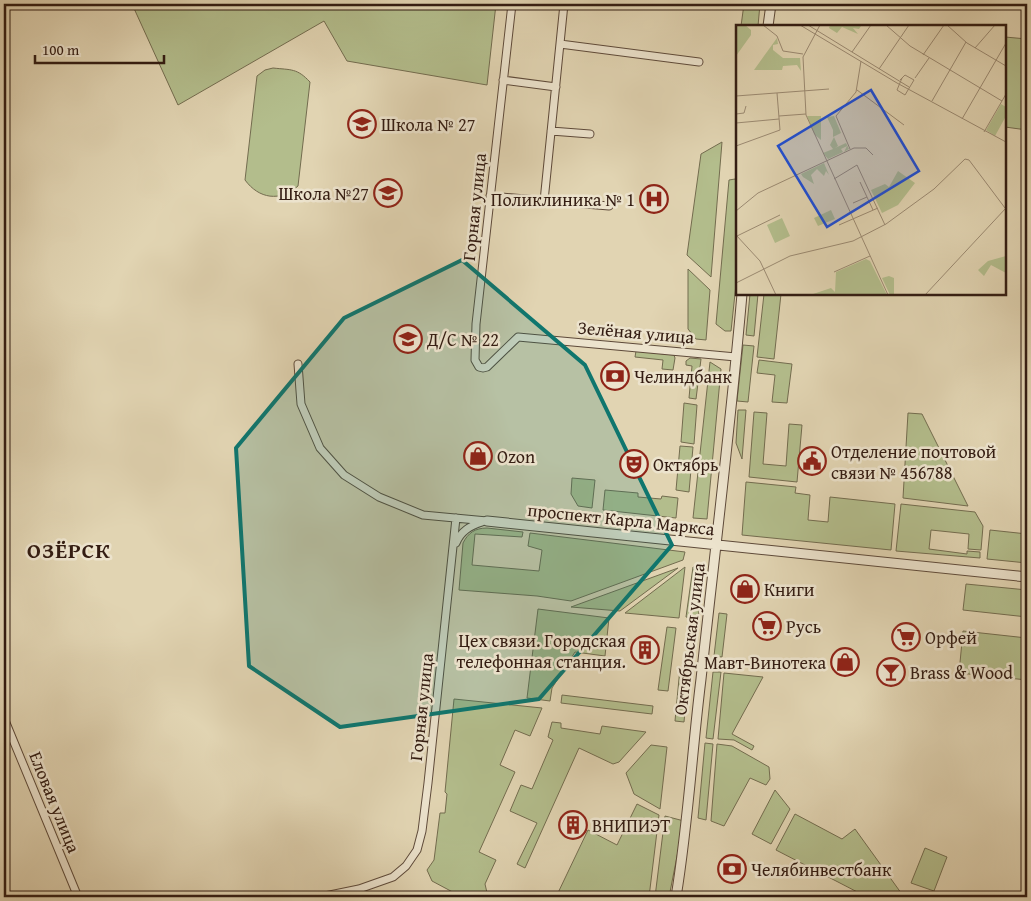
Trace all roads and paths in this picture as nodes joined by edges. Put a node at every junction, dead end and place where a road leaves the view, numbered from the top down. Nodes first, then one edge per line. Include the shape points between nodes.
1 (512, 4) edge
2 (564, 4) edge
3 (770, 4) edge
4 (768, 25) edge
5 (560, 44) junction
6 (699, 62) dead end
7 (503, 80) junction
8 (556, 87) junction
9 (551, 131) junction
10 (590, 134) dead end
11 (490, 196) junction
12 (544, 201) junction
13 (609, 206) dead end
14 (742, 295) edge
15 (534, 338) joint
16 (736, 357) junction
17 (298, 364) dead end
18 (456, 518) junction
19 (487, 521) junction
20 (716, 546) junction
21 (453, 551) junction
22 (1027, 578) edge
23 (4, 718) edge
24 (78, 897) edge
25 (320, 897) edge
26 (676, 897) edge

1 - 7 street, Горная улица
2 - 5 street
3 - 4 street
5 - 6 street
5 - 8 street
7 - 8 street
7 - 11 street, Горная улица
8 - 9 street
9 - 10 street
9 - 12 street
11 - 12 street
11 - 15 street, Горная улица via 476,324 475,360 478,367 487,366 518,337
12 - 13 street
14 - 16 street, Октябрьская улица
15 - 16 street, Зелёная улица
16 - 20 street, Октябрьская улица
17 - 18 street, проспект Карла Маркса via 301,404 320,448 344,474 379,497 422,515
18 - 19 street, проспект Карла Маркса
18 - 21 street, Горная улица
19 - 20 street, проспект Карла Маркса
19 - 21 street via 461,534
20 - 22 street, проспект Карла Маркса
20 - 26 street, Октябрьская улица
21 - 25 street, Горная улица via 422,831 417,850 393,878
23 - 24 street, Еловая улица

